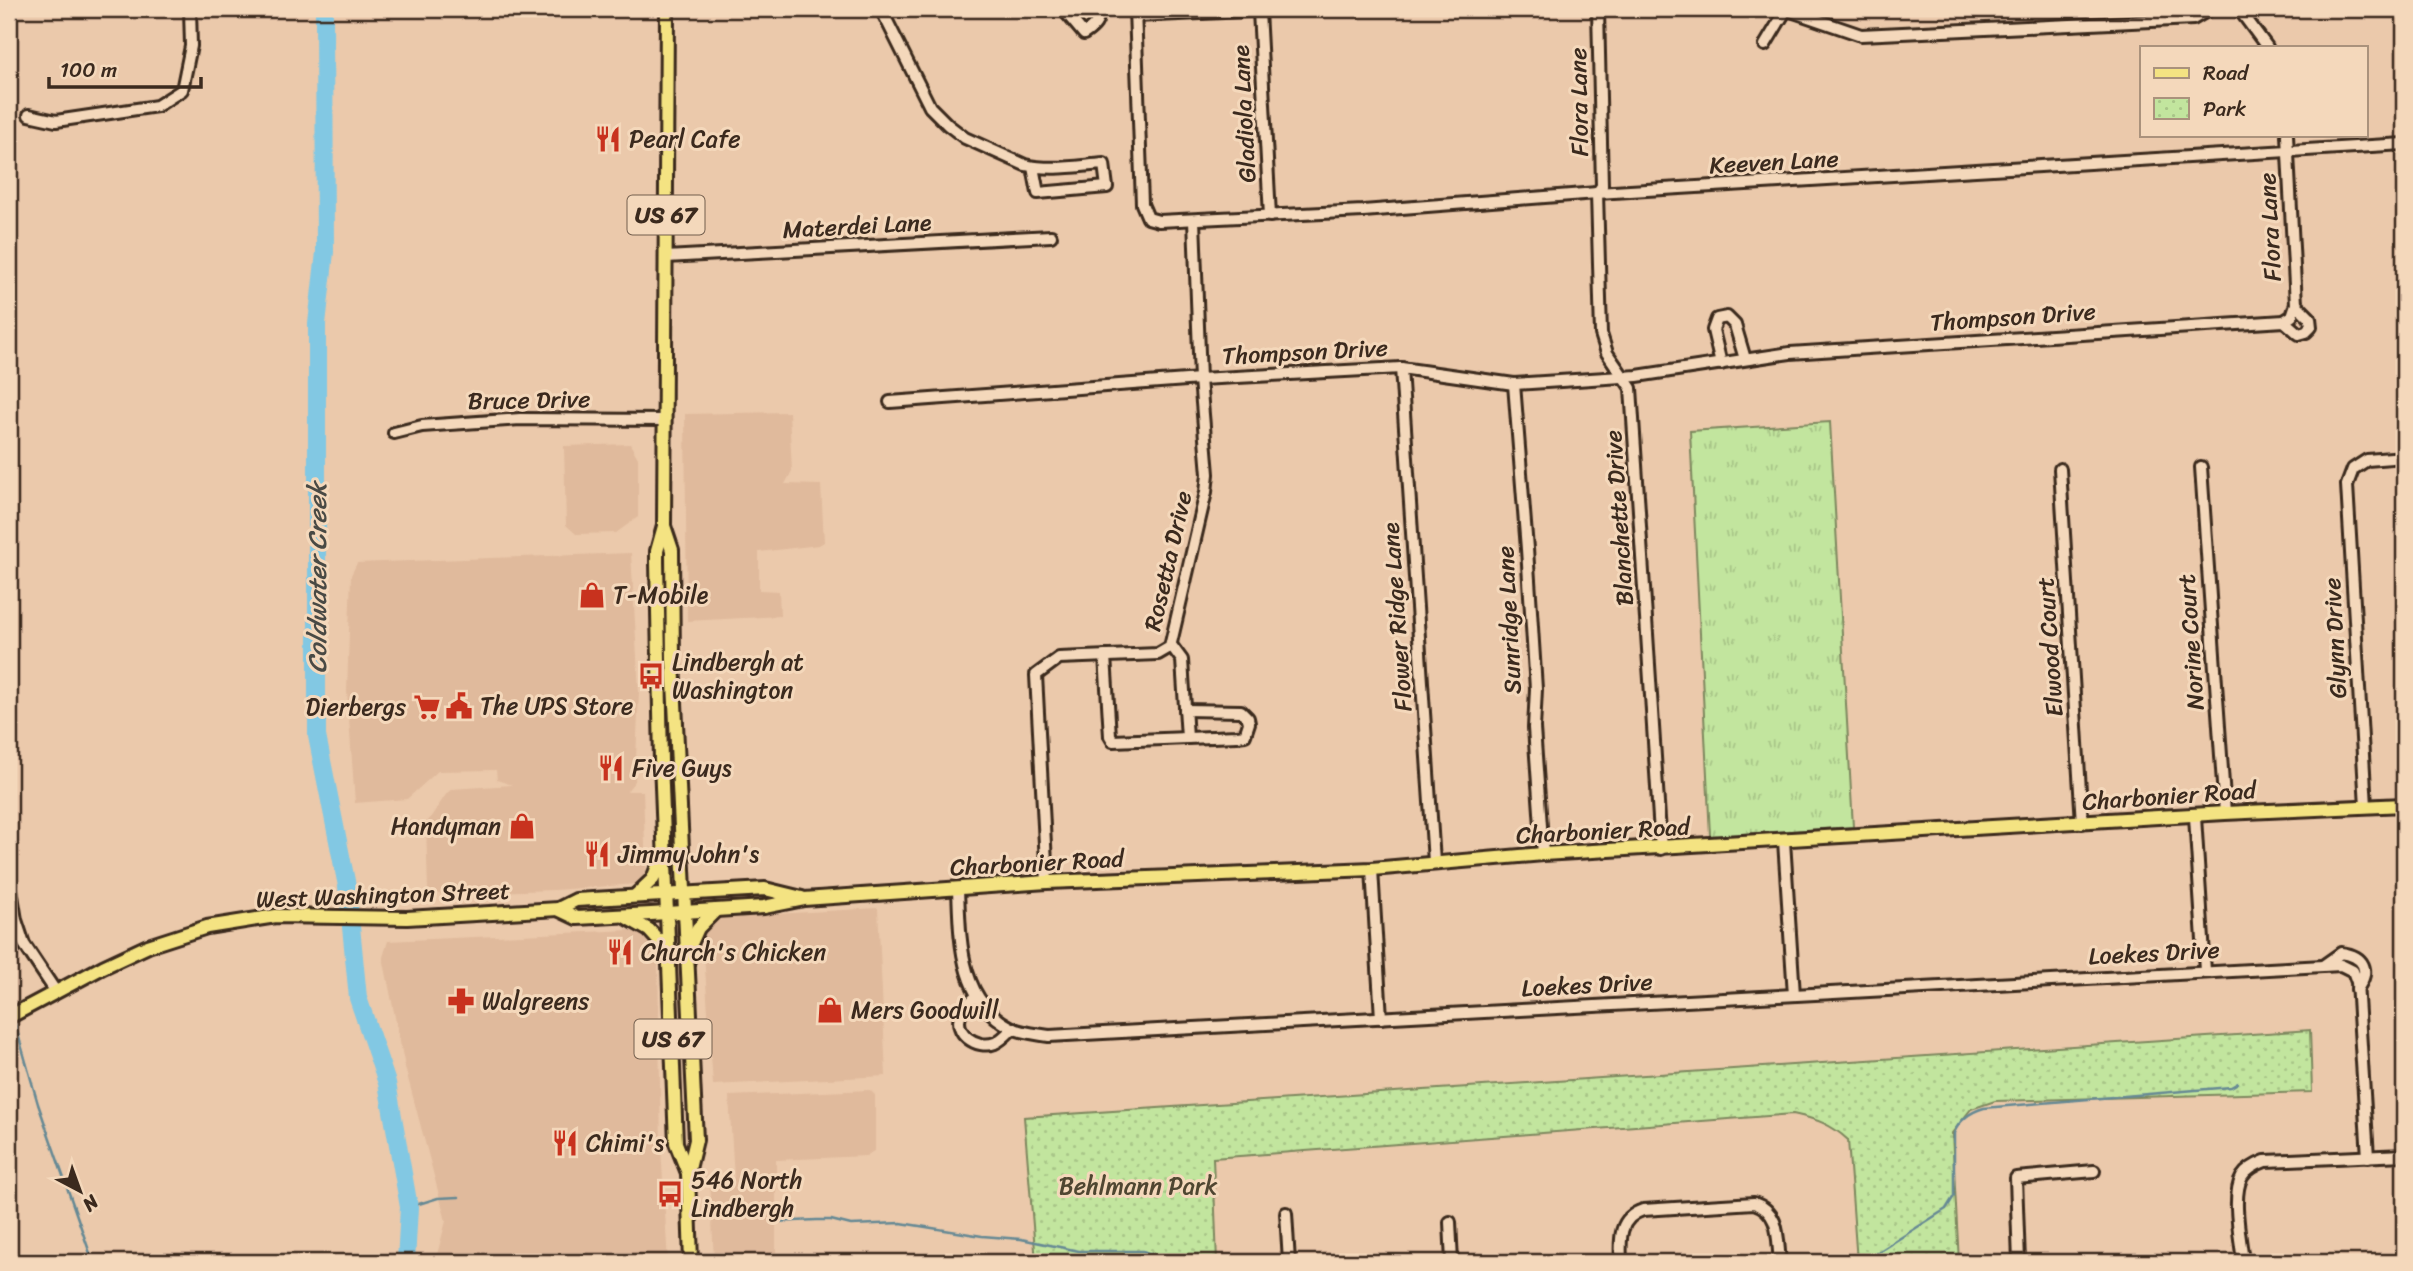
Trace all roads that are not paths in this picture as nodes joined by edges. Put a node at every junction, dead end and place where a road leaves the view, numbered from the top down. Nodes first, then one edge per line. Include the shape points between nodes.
1 (190, 9) edge
2 (667, 9) edge
3 (1063, 9) edge
4 (1098, 9) edge
5 (1290, 9) edge
6 (1598, 9) edge
7 (1786, 9) edge
8 (2210, 9) edge
9 (882, 10) edge
10 (2244, 10) edge
11 (1259, 11) junction
12 (1135, 13) edge
13 (1765, 45) dead end
14 (2266, 46) edge
15 (29, 115) dead end
16 (2287, 136) edge
17 (2404, 144) edge
18 (2287, 151) junction
19 (1033, 167) junction
20 (1597, 193) junction
21 (1270, 216) junction
22 (1194, 220) junction
23 (1051, 236) dead end
24 (666, 257) junction
25 (2296, 304) junction
26 (2288, 318) junction
27 (1745, 359) junction
28 (1721, 364) junction
29 (1401, 368) junction
30 (1622, 376) junction
31 (1200, 379) junction
32 (1514, 383) junction
33 (890, 402) dead end
34 (665, 420) junction
35 (394, 433) dead end
36 (2404, 457) edge
37 (2201, 467) dead end
38 (2060, 469) dead end
39 (664, 526) junction
40 (1171, 645) junction
41 (1105, 656) junction
42 (1185, 710) junction
43 (1187, 738) junction
44 (2404, 805) edge
45 (2366, 806) junction
46 (2225, 813) junction
47 (2195, 817) junction
48 (2082, 823) junction
49 (1784, 841) junction
50 (1661, 849) junction
51 (664, 851) junction
52 (1543, 854) junction
53 (1434, 862) junction
54 (1373, 869) junction
55 (9, 877) edge
56 (1047, 882) junction
57 (958, 889) junction
58 (685, 893) junction
59 (666, 894) junction
60 (635, 896) junction
61 (804, 899) junction
62 (558, 909) junction
63 (716, 910) junction
64 (686, 912) junction
65 (667, 913) junction
66 (622, 915) junction
67 (669, 952) junction
68 (688, 952) junction
69 (2206, 971) junction
70 (1794, 995) junction
71 (50, 996) junction
72 (977, 996) junction
73 (9, 1017) edge
74 (1381, 1018) junction
75 (1013, 1028) junction
76 (2404, 1155) edge
77 (2368, 1157) junction
78 (2094, 1171) dead end
79 (688, 1174) junction
80 (1286, 1213) dead end
81 (1450, 1222) dead end
82 (691, 1262) edge
83 (1289, 1262) edge
84 (1452, 1262) edge
85 (1622, 1262) edge
86 (1780, 1262) edge
87 (2019, 1262) edge
88 (2243, 1262) edge

1 - 15 street via 191,46 183,90 157,106 56,121
2 - 24 main road, US 67
3 - 4 street via 1084,34 1096,26
5 - 11 street
6 - 20 street, Flora Lane via 1602,186
7 - 8 street via 1861,35 2193,19
7 - 13 street
9 - 19 street via 930,107 965,138
10 - 14 street
11 - 12 street
11 - 21 street, Gladiola Lane
12 - 22 street, Keeven Lane via 1142,204 1148,218
16 - 18 street, Flora Lane
17 - 18 street, Keeven Lane
18 - 20 street, Keeven Lane
18 - 25 street, Flora Lane
19 - 19 street via 1104,164 1107,187 1038,193
20 - 21 street, Keeven Lane
20 - 30 street, Blanchette Drive via 1601,334
21 - 22 street, Keeven Lane
22 - 31 street, Rosetta Drive
23 - 24 street, Materdei Lane
24 - 34 main road, US 67
25 - 26 street, Flora Lane
25 - 26 street, Thompson Drive via 2310,318 2311,327 2299,334
26 - 27 street, Thompson Drive
27 - 28 street, Thompson Drive
27 - 28 street via 1735,326 1723,317 1717,319 1713,330
28 - 30 street, Thompson Drive
29 - 31 street, Thompson Drive
29 - 32 street, Thompson Drive
29 - 53 street, Flower Ridge Lane
30 - 32 street, Thompson Drive
30 - 50 street, Blanchette Drive via 1631,388
31 - 33 street, Thompson Drive
31 - 40 street, Rosetta Drive via 1208,474
32 - 52 street, Sunridge Lane
34 - 35 street, Bruce Drive via 520,419 422,426
34 - 39 main road, US 67
36 - 45 street, Glynn Drive via 2367,460 2353,468 2347,485
37 - 46 street, Norine Court
38 - 48 street, Elwood Court
39 - 51 main road, US 67 via 657,551
39 - 58 main road, US 67 via 672,550
40 - 41 street, Rosetta Drive via 1158,654
40 - 42 street via 1182,660
41 - 43 street via 1113,741
41 - 56 street, Rosetta Drive via 1059,658 1036,675
42 - 43 street
42 - 43 street via 1241,711 1249,723 1245,735
44 - 45 main road, Charbonier Road
45 - 46 main road, Charbonier Road
46 - 47 main road, Charbonier Road
47 - 48 main road, Charbonier Road
47 - 69 street
48 - 49 main road, Charbonier Road
49 - 50 main road, Charbonier Road
49 - 70 street
50 - 52 main road, Charbonier Road
51 - 59 main road, US 67
51 - 60 main road via 653,879
52 - 53 main road, Charbonier Road
53 - 54 main road, Charbonier Road
54 - 56 main road, Charbonier Road
54 - 74 street
55 - 71 street via 24,944
56 - 57 main road, Charbonier Road
57 - 61 main road, Charbonier Road
57 - 72 street, Loekes Drive via 964,964
58 - 59 main road, Charbonier Road
58 - 61 main road, Charbonier Road via 765,889
58 - 64 main road, US 67
59 - 60 main road, West Washington Street
59 - 65 main road, US 67
60 - 62 main road, West Washington Street via 576,900
61 - 63 main road, Charbonier Road
62 - 66 main road, West Washington Street via 577,918
62 - 71 main road, West Washington Street via 438,917 254,918 148,946
63 - 64 main road, Charbonier Road
63 - 68 main road via 698,928
64 - 65 main road, West Washington Street
64 - 68 main road, US 67
65 - 66 main road, West Washington Street
65 - 67 main road, US 67
66 - 67 main road via 649,930
67 - 79 main road, US 67 via 676,1143
68 - 79 main road, US 67 via 696,1140
69 - 70 street, Loekes Drive
69 - 77 street, Loekes Drive via 2324,965 2348,967 2356,976
70 - 74 street, Loekes Drive
71 - 73 main road, West Washington Street
72 - 75 street, Loekes Drive
72 - 75 street via 959,1022 966,1037 982,1045 995,1043
74 - 75 street, Loekes Drive via 1049,1037
76 - 77 street
77 - 88 street via 2255,1165 2243,1176 2237,1195
78 - 87 street via 2016,1178
79 - 82 main road, US 67
80 - 83 street
81 - 84 street
85 - 86 street via 1622,1228 1627,1218 1643,1210 1754,1203 1774,1217

